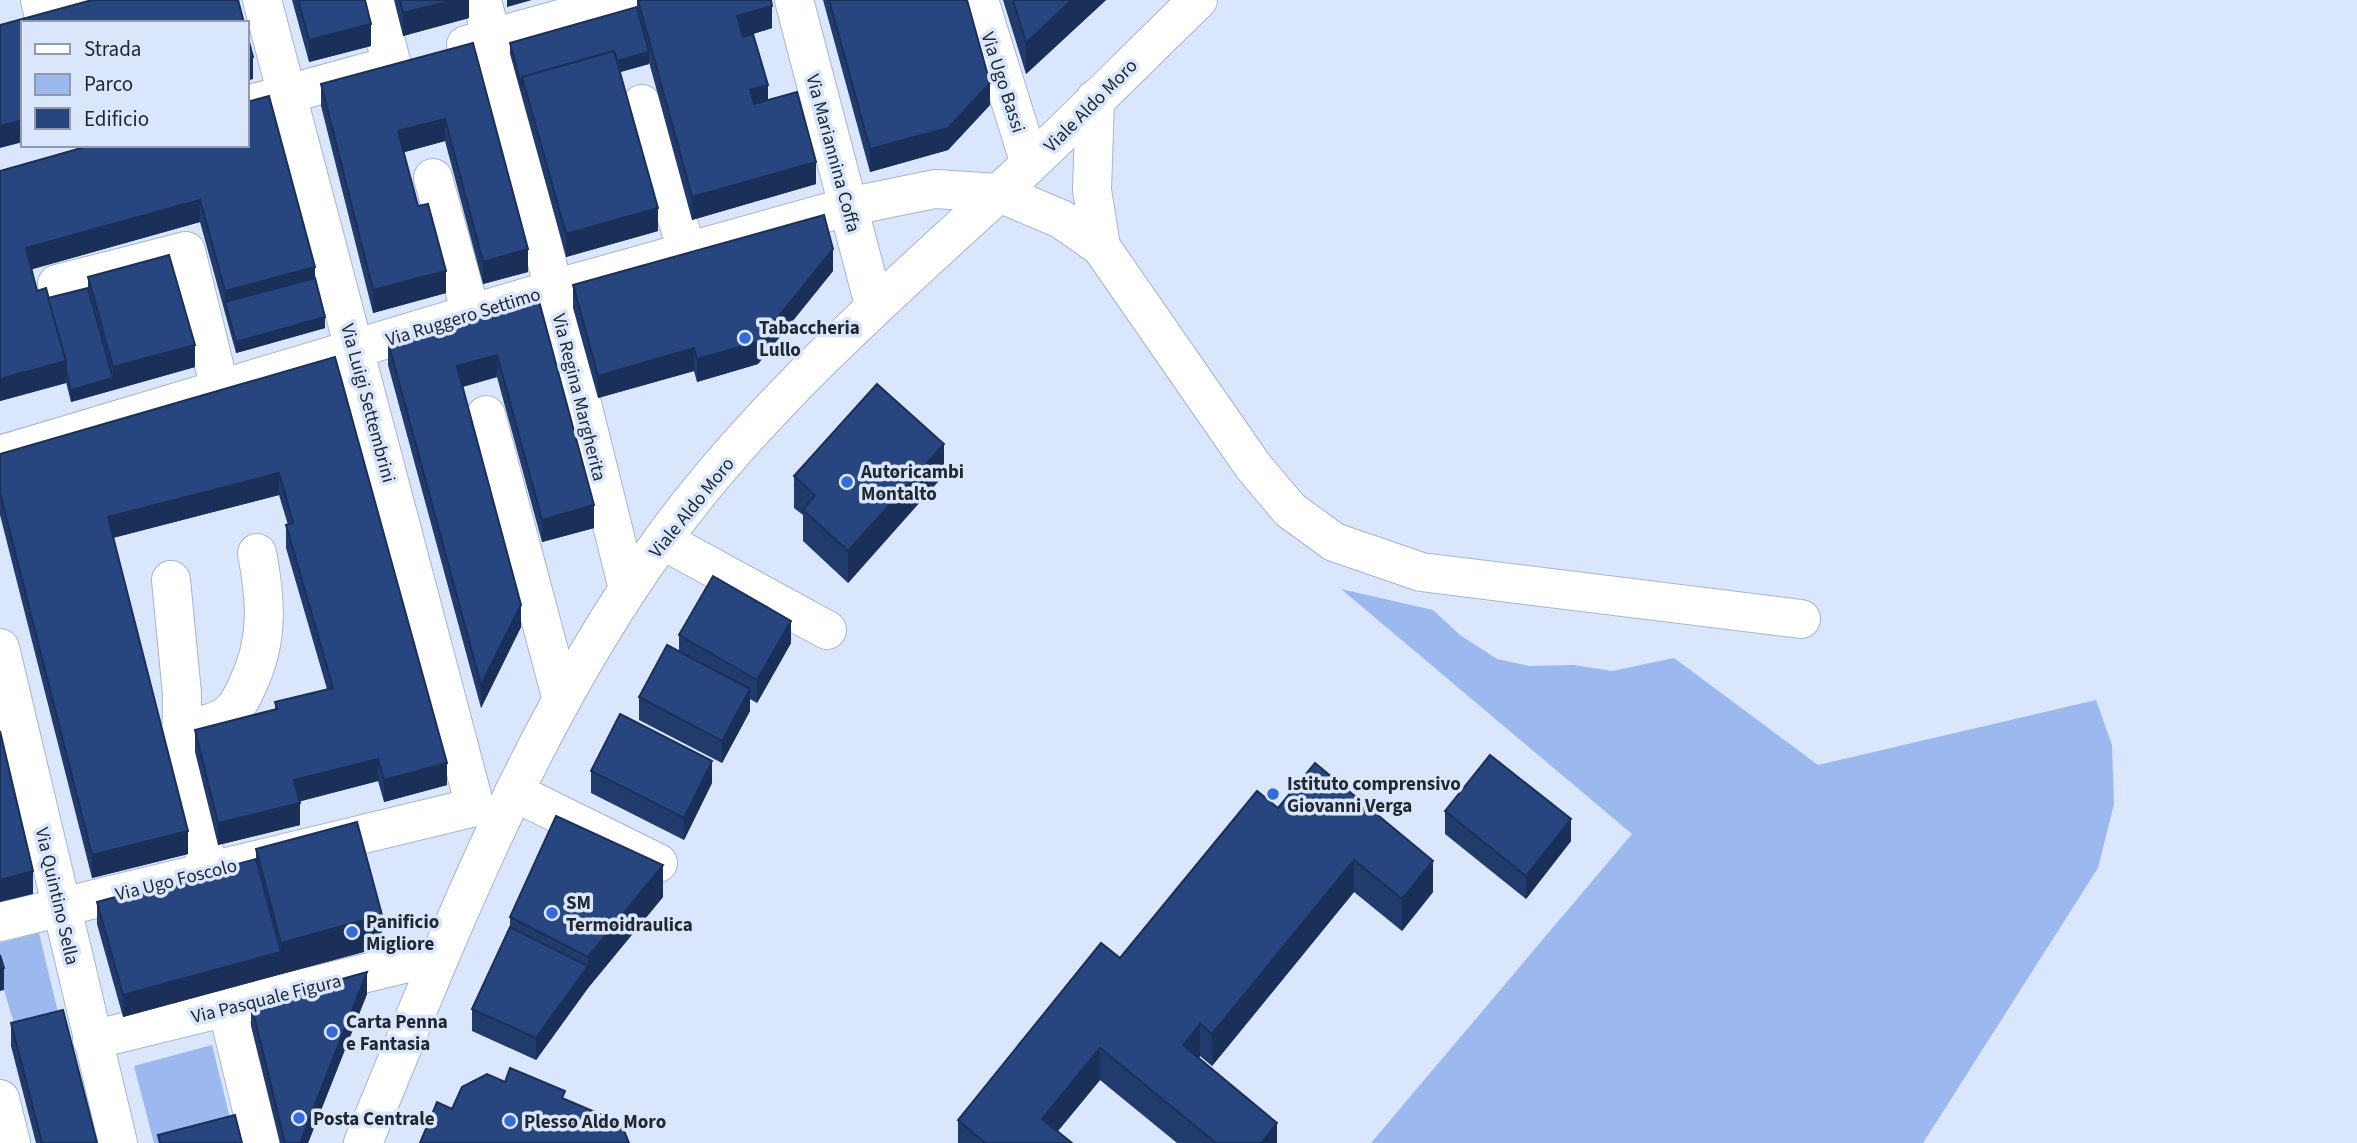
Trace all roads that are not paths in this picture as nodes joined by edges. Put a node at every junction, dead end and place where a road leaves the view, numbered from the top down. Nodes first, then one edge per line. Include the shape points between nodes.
1 (40, 0) edge
2 (95, 0) edge
3 (262, 0) edge
4 (375, 0) edge
5 (482, 0) edge
6 (629, 0) edge
7 (794, 0) edge
8 (979, 0) edge
9 (1198, 0) edge
10 (492, 38) junction
11 (392, 65) junction
12 (287, 94) junction
13 (1095, 99) junction
14 (642, 104) dead end
15 (248, 106) edge
16 (1030, 164) junction
17 (433, 178) dead end
18 (999, 193) junction
19 (847, 207) junction
20 (1101, 247) junction
21 (687, 251) junction
22 (57, 284) dead end
23 (554, 289) junction
24 (874, 305) junction
25 (471, 314) junction
26 (354, 349) junction
27 (220, 389) junction
28 (486, 415) dead end
29 (0, 455) edge
30 (662, 540) junction
31 (257, 553) dead end
32 (172, 580) dead end
33 (628, 589) junction
34 (1801, 619) dead end
35 (827, 630) dead end
36 (0, 648) edge
37 (562, 700) junction
38 (181, 729) junction
39 (497, 806) junction
40 (658, 863) edge
41 (209, 870) junction
42 (61, 907) junction
43 (0, 922) edge
44 (440, 955) junction
45 (227, 1007) junction
46 (92, 1040) junction
47 (0, 1099) edge
48 (11, 1143) edge
49 (118, 1143) edge
50 (260, 1143) edge
51 (363, 1143) edge

1 - 2 street via 43,13
3 - 12 street, Via Luigi Settembrini
4 - 11 street
5 - 10 street, Via Regina Margherita
6 - 10 street
7 - 19 street, Via Mariannina Coffa
8 - 16 street, Via Ugo Bassi
9 - 13 street, Viale Aldo Moro
10 - 11 street
10 - 23 street, Via Regina Margherita
11 - 12 street
12 - 15 street
12 - 26 street, Via Luigi Settembrini
13 - 16 street, Viale Aldo Moro
13 - 20 street via 1092,190
14 - 21 street
16 - 18 street, Viale Aldo Moro
17 - 25 street
18 - 19 street, Via Ruggero Settimo via 935,189
18 - 20 street, Via Ruggero Settimo via 1061,219
18 - 24 street, Viale Aldo Moro
19 - 21 street, Via Ruggero Settimo
19 - 24 street, Via Mariannina Coffa
20 - 34 street via 1253,466 1290,510 1334,542 1421,572
21 - 23 street, Via Ruggero Settimo
22 - 27 street via 186,251
23 - 25 street, Via Ruggero Settimo
23 - 33 street, Via Regina Margherita
24 - 30 street, Viale Aldo Moro via 712,476
25 - 26 street, Via Ruggero Settimo
26 - 27 street, Via Ruggero Settimo
26 - 39 street, Via Luigi Settembrini
27 - 29 street, Via Ruggero Settimo
28 - 37 street
30 - 33 street, Viale Aldo Moro
30 - 35 street
31 - 38 street via 264,588 265,635 258,663 229,715
32 - 38 street
33 - 37 street, Viale Aldo Moro
36 - 42 street, Via Quintino Sella
37 - 39 street, Viale Aldo Moro
38 - 41 street via 181,762
39 - 40 street
39 - 41 street, Via Ugo Foscolo
39 - 44 street, Viale Aldo Moro
41 - 42 street, Via Ugo Foscolo
42 - 43 street, Via Ugo Foscolo
42 - 46 street, Via Quintino Sella
44 - 45 street, Via Pasquale Figura
44 - 51 street, Viale Aldo Moro
45 - 46 street, Via Pasquale Figura
45 - 50 street
46 - 49 street, Via Quintino Sella
47 - 48 street

